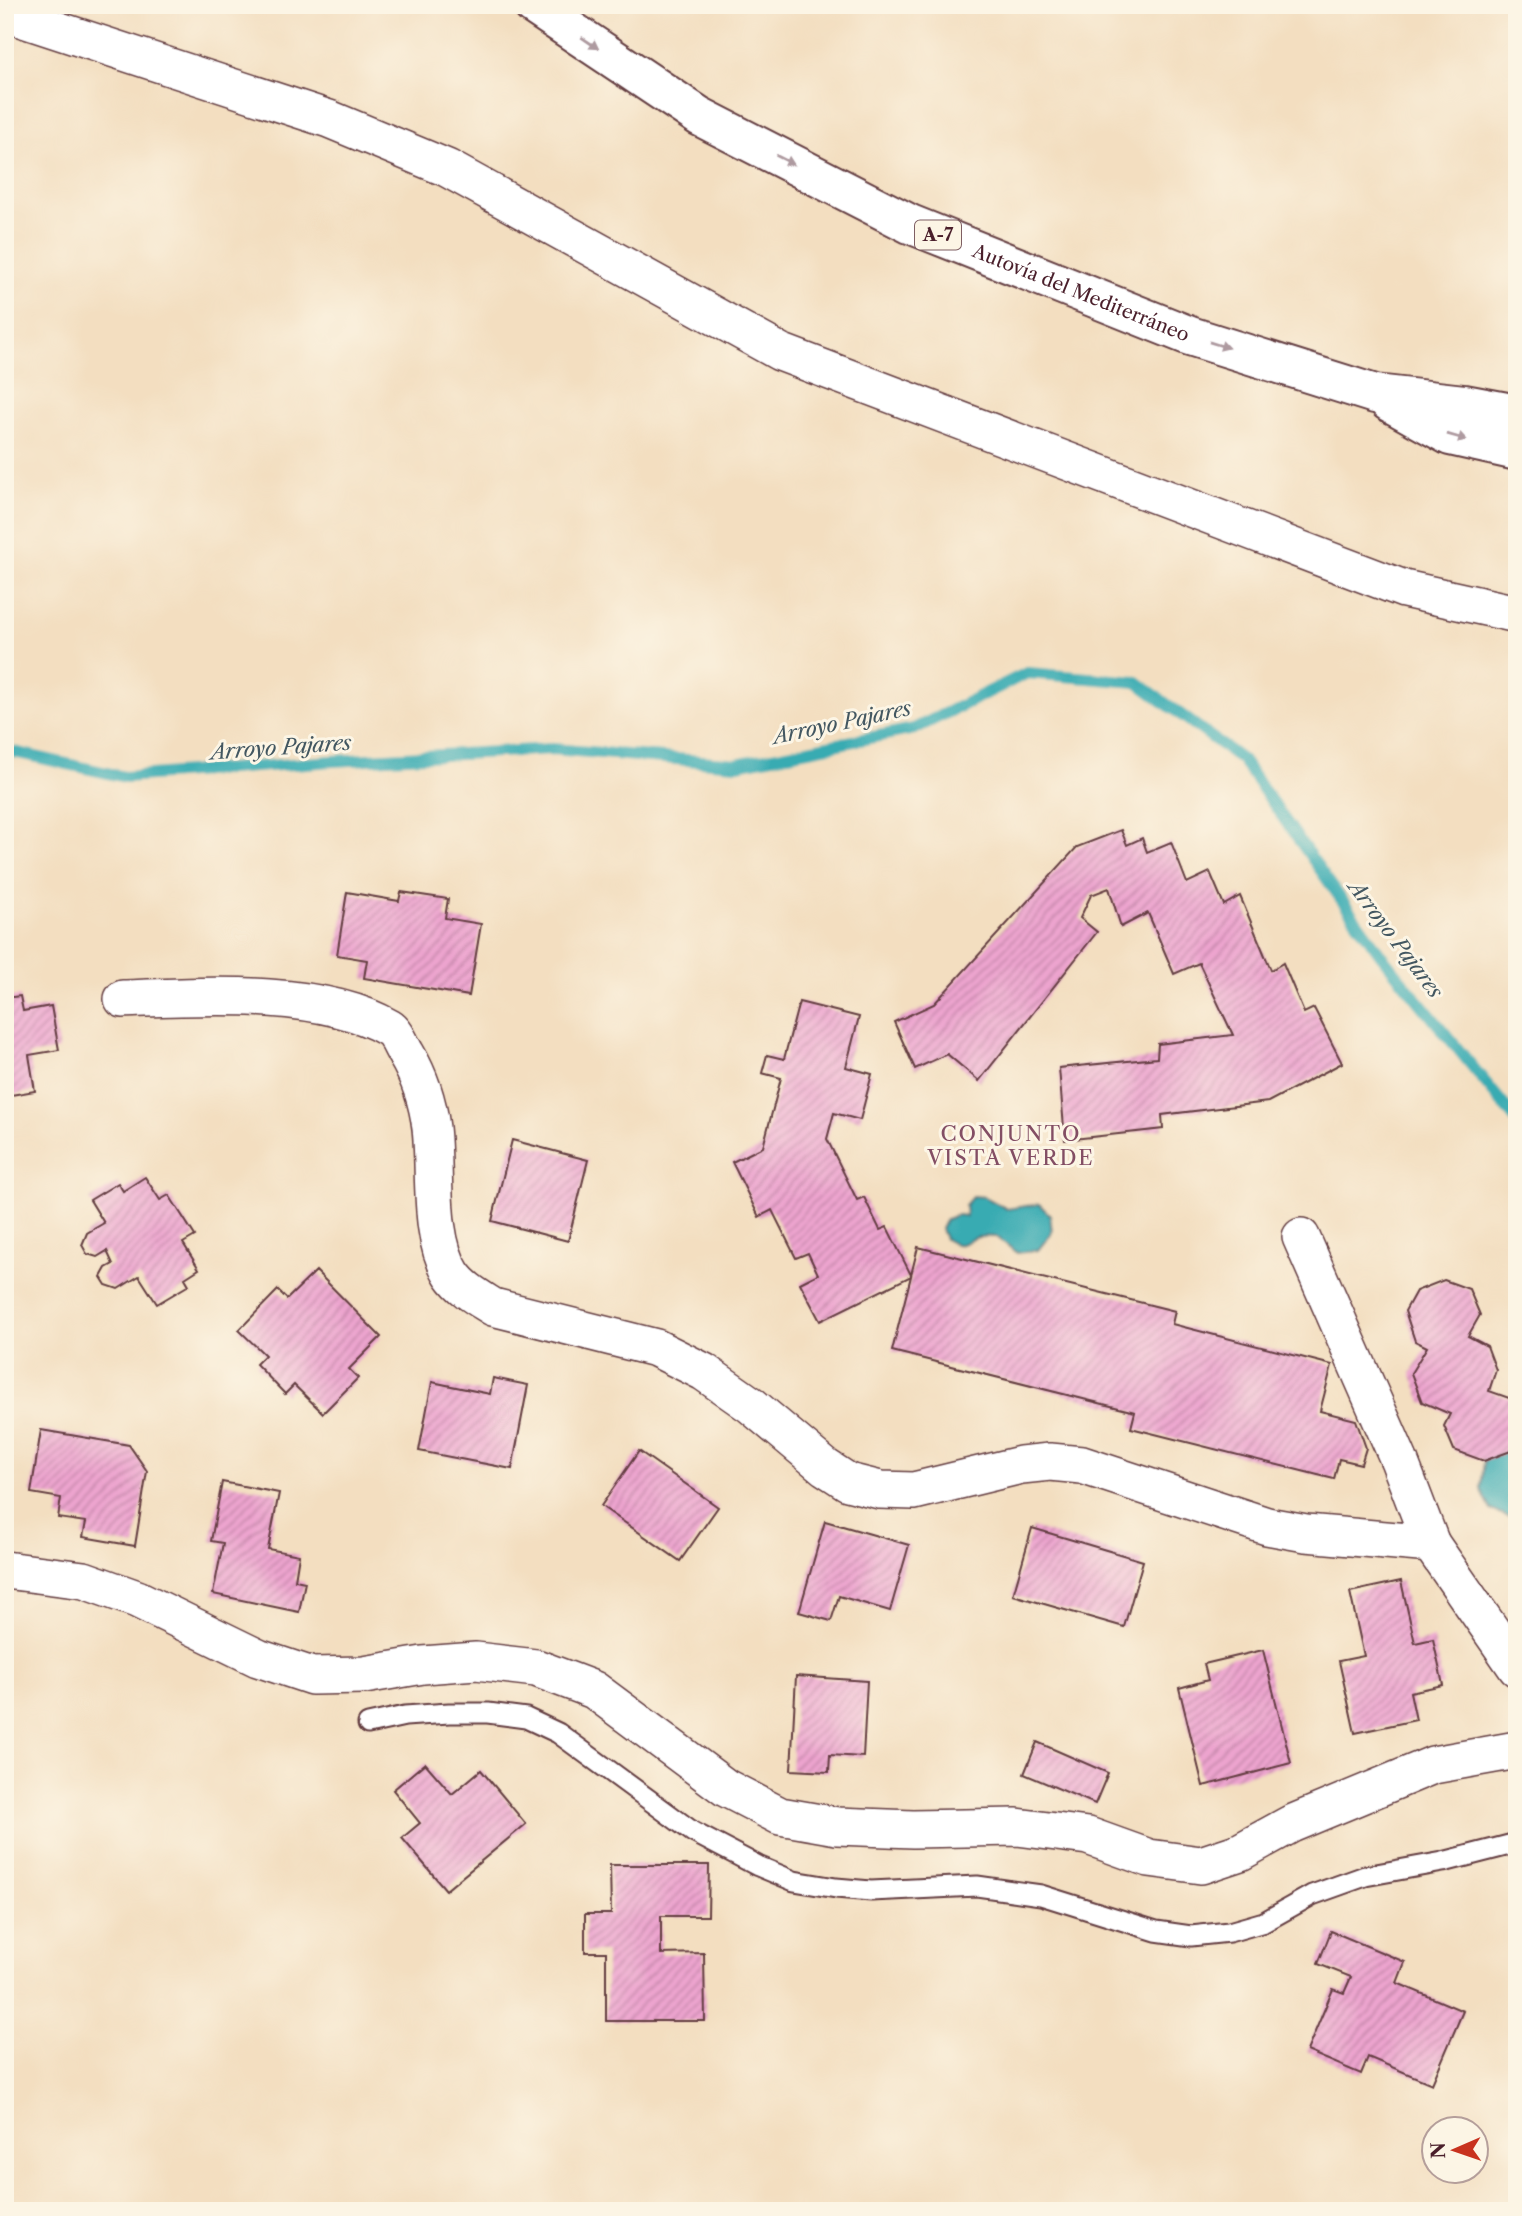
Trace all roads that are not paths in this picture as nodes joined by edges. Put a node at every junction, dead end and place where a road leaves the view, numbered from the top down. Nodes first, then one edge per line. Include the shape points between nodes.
1 (533, 5) edge
2 (5, 13) edge
3 (1376, 394) junction
4 (1517, 414) edge
5 (1517, 451) edge
6 (1517, 614) edge
7 (123, 999) dead end
8 (1301, 1237) dead end
9 (1431, 1544) junction
10 (5, 1570) edge
11 (1517, 1668) edge
12 (368, 1724) dead end
13 (1517, 1750) edge
14 (1517, 1843) edge

1 -> 3 highway, Autovía del Mediterráneo / A-7 via 699,116 911,224 1190,336
2 - 6 street via 329,119 447,168 780,352 1404,589
3 - 4 highway, Autovía del Mediterráneo / A-7
3 -> 5 highway via 1450,436
7 - 9 street via 293,1000 350,1011 392,1029 417,1073 431,1127 441,1246 452,1274 472,1294 493,1307 656,1348 704,1372 848,1482 880,1490 914,1491 1021,1465 1082,1465 1267,1526
8 - 9 street
9 - 11 street
10 - 13 street via 85,1580 137,1599 258,1658 313,1676 364,1675 475,1661 536,1668 594,1690 726,1788 780,1816 836,1826 1017,1827 1088,1836 1149,1858 1201,1865 1433,1765
12 - 14 lane via 449,1713 526,1718 558,1733 693,1832 794,1881 871,1891 977,1886 1041,1895 1191,1936 1264,1922 1312,1895 1365,1876

